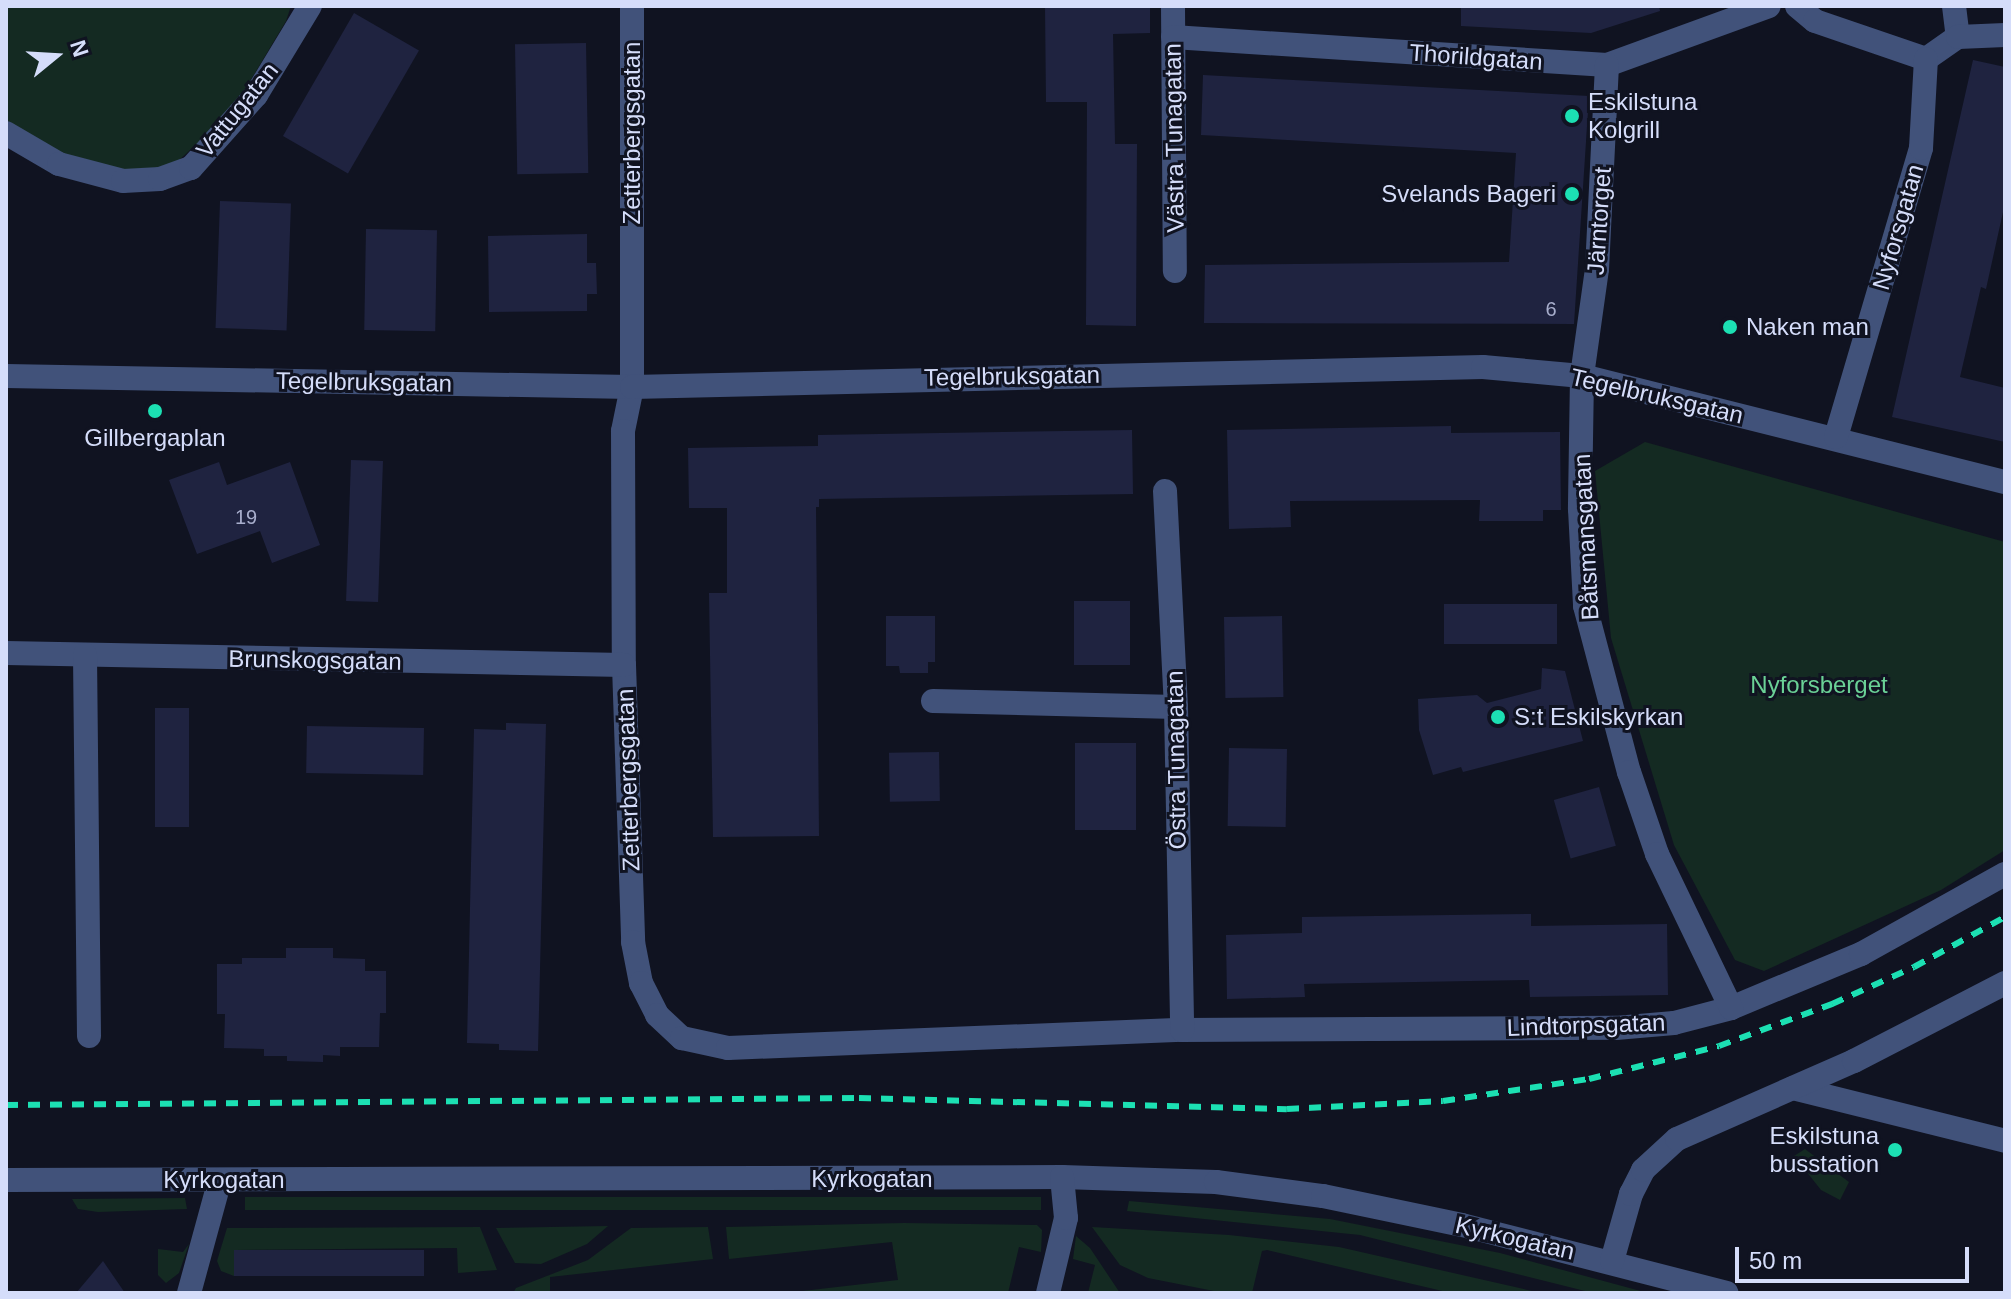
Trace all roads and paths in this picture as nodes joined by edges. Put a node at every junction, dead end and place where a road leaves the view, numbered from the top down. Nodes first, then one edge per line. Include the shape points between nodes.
1 (310, 6) edge
2 (632, 6) edge
3 (1173, 6) edge
4 (1769, 6) edge
5 (1797, 6) edge
6 (1954, 6) edge
7 (2005, 35) edge
8 (1173, 37) junction
9 (1958, 37) junction
10 (1926, 59) junction
11 (1607, 65) junction
12 (6, 133) edge
13 (1175, 271) dead end
14 (6, 376) edge
15 (1582, 376) junction
16 (632, 387) junction
17 (1836, 437) junction
18 (2005, 482) edge
19 (1165, 491) dead end
20 (6, 653) edge
21 (85, 655) junction
22 (624, 665) junction
23 (933, 701) dead end
24 (1176, 707) junction
25 (2005, 874) edge
26 (2005, 983) edge
27 (1731, 1008) junction
28 (1182, 1030) junction
29 (89, 1036) dead end
30 (1793, 1088) junction
31 (2005, 1141) edge
32 (1062, 1177) junction
33 (6, 1180) edge
34 (220, 1180) junction
35 (1612, 1261) junction
36 (189, 1293) edge
37 (1048, 1293) edge
38 (1726, 1293) edge

1 - 12 street, Vattugatan via 256,95 191,168 160,179 123,181 59,164
2 - 16 street, Zetterbergsgatan
3 - 8 street, Västra Tunagatan
4 - 11 street, Thorildgatan
5 - 10 street via 1815,21
6 - 9 street
7 - 9 street
8 - 11 street, Thorildgatan
8 - 13 street, Västra Tunagatan
9 - 10 street
10 - 17 street, Nyforsgatan via 1921,148
11 - 15 street, Järntorget via 1597,269
14 - 16 street, Tegelbruksgatan
15 - 16 street, Tegelbruksgatan via 1483,367
15 - 17 street, Tegelbruksgatan
15 - 27 street, Båtsmansgatan via 1585,606 1629,772 1657,854
16 - 22 street, Zetterbergsgatan via 623,431
17 - 18 street, Tegelbruksgatan
19 - 24 street, Östra Tunagatan
20 - 21 street, Brunskogsgatan
21 - 22 street, Brunskogsgatan
21 - 29 street
22 - 28 street, Zetterbergsgatan via 633,942 641,983 657,1015 682,1038 728,1048
23 - 24 street
24 - 28 street, Östra Tunagatan
25 - 27 street, Lindtorpsgatan via 1861,954
26 - 30 street
27 - 28 street, Lindtorpsgatan via 1674,1023 1616,1028
30 - 31 street
30 - 35 street via 1692,1130 1661,1152 1643,1170 1631,1194
32 - 34 street, Kyrkogatan
32 - 35 street, Kyrkogatan via 1216,1182 1323,1196
32 - 37 street via 1066,1218
33 - 34 street, Kyrkogatan
34 - 36 street
35 - 38 street, Kyrkogatan

